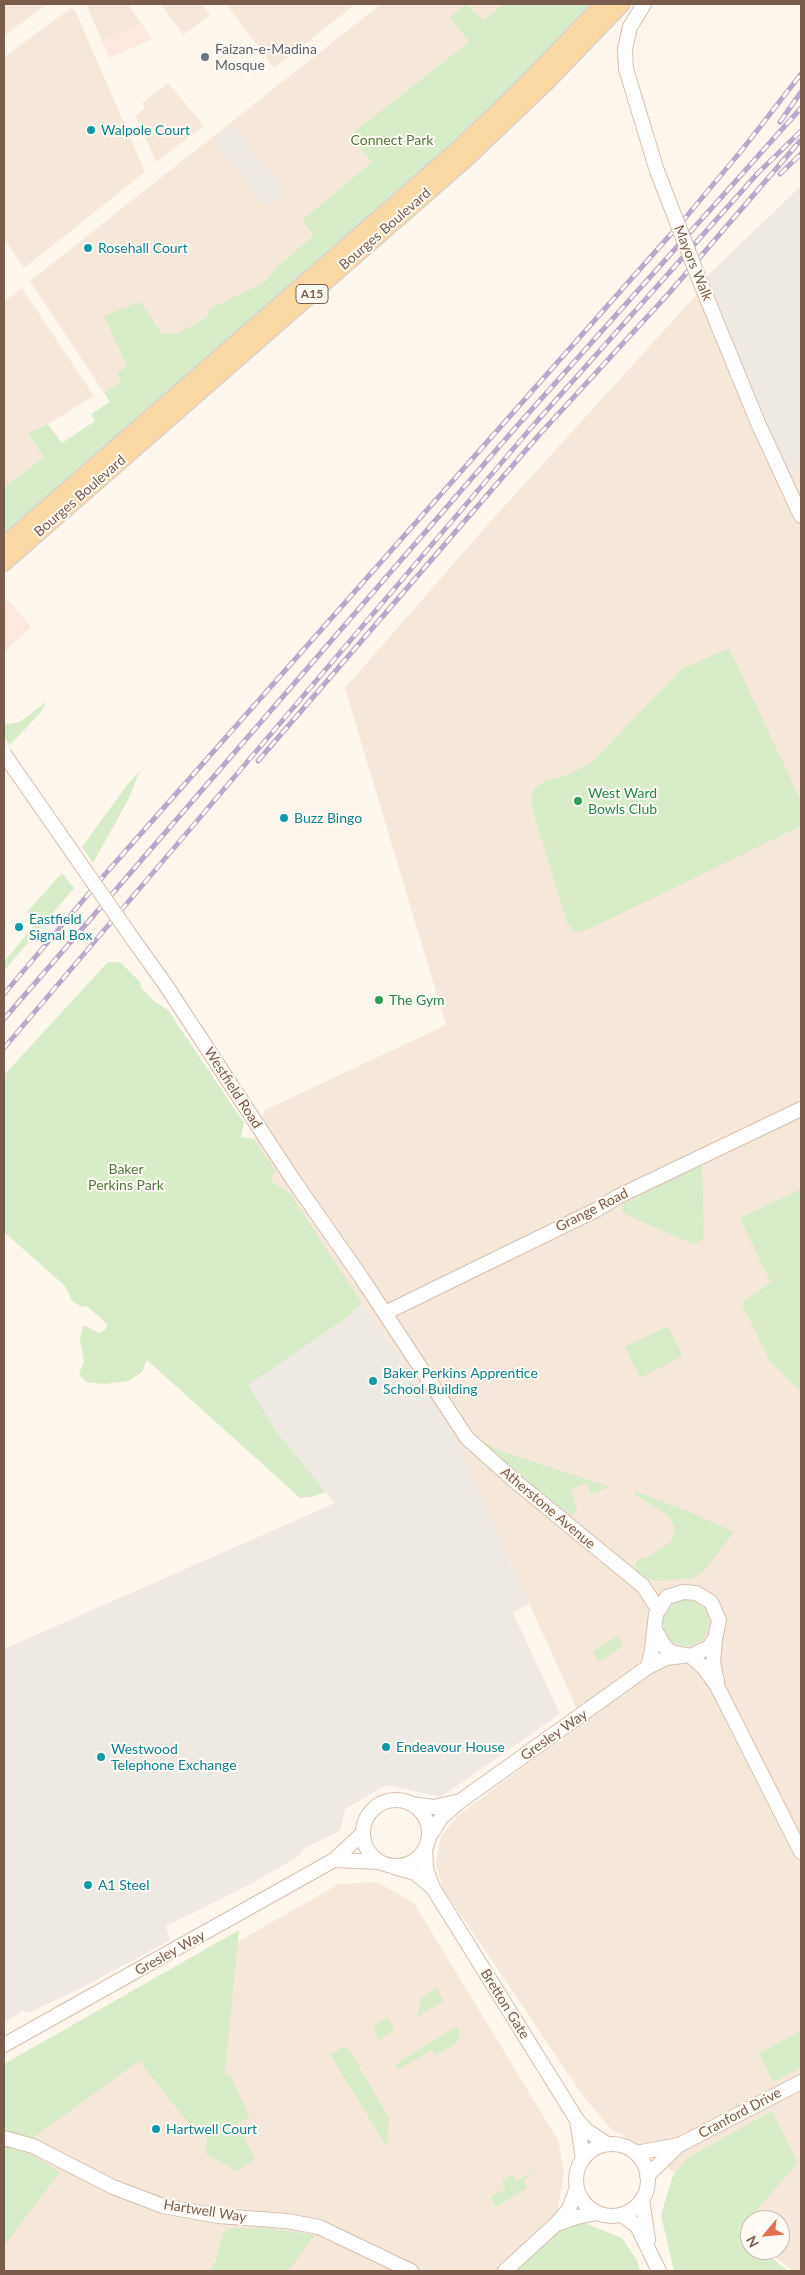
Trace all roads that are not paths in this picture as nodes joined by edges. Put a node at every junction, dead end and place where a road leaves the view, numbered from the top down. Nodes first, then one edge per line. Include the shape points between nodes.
1 (603, 4) edge
2 (622, 4) edge
3 (644, 4) edge
4 (801, 516) edge
5 (4, 545) edge
6 (4, 563) edge
7 (4, 754) edge
8 (801, 1109) edge
9 (385, 1313) junction
10 (458, 1424) joint
11 (643, 1586) junction
12 (676, 1593) junction
13 (658, 1609) junction
14 (655, 1630) junction
15 (715, 1639) junction
16 (687, 1656) junction
17 (648, 1667) junction
18 (717, 1686) junction
19 (459, 1802) junction
20 (410, 1804) junction
21 (363, 1834) junction
22 (427, 1843) junction
23 (801, 1852) edge
24 (334, 1860) junction
25 (380, 1862) junction
26 (393, 1866) junction
27 (433, 1888) junction
28 (4, 2045) edge
29 (801, 2082) edge
30 (577, 2120) junction
31 (4, 2138) edge
32 (607, 2144) junction
33 (680, 2145) junction
34 (636, 2154) junction
35 (583, 2159) junction
36 (647, 2176) junction
37 (577, 2188) junction
38 (642, 2199) junction
39 (597, 2213) junction
40 (622, 2214) junction
41 (556, 2224) junction
42 (649, 2247) junction
43 (411, 2271) edge
44 (505, 2271) edge
45 (659, 2271) edge

1 - 5 main road, Bourges Boulevard / A15 via 457,150
2 - 6 main road, Bourges Boulevard / A15 via 547,82 464,160
3 - 4 street, Mayors Walk, bridge via 630,27 626,69 657,171 758,423
7 - 9 street, Westfield Road, bridge via 165,984
8 - 9 street, Grange Road
9 - 10 street, Westfield Road
10 - 11 street, Atherstone Avenue via 486,1457
11 - 12 street, Atherstone Avenue
11 - 13 street, Atherstone Avenue
12 - 13 street
12 - 15 street via 696,1592 711,1602 719,1620
13 - 14 street
14 - 16 street via 665,1648
14 - 17 street
15 - 16 street via 709,1647
15 - 18 street via 713,1663
16 - 17 street, Gresley Way via 666,1658
16 - 18 street via 704,1668
17 - 19 street, Gresley Way
18 - 23 street
19 - 20 street, Gresley Way via 434,1807
19 - 22 street, Gresley Way via 440,1818
20 - 21 street via 396,1800 378,1806 366,1820
20 - 22 street via 425,1817
21 - 24 street, Gresley Way
21 - 25 street via 368,1850
22 - 26 street via 412,1862
22 - 27 street, Bretton Gate via 426,1869
24 - 25 street
24 - 28 street, Gresley Way
25 - 26 street
26 - 27 street, Bretton Gate via 415,1873
27 - 30 street, Bretton Gate
29 - 33 street, Cranford Drive
30 - 32 street, Bretton Gate
30 - 35 street, Bretton Gate
31 - 43 street, Hartwell Way via 33,2146 113,2187 163,2206 218,2216 287,2221 319,2227
32 - 34 street via 617,2144
32 - 35 street
33 - 34 street, Cranford Drive
33 - 36 street, Cranford Drive
34 - 36 street
35 - 37 street via 578,2168
36 - 38 street
37 - 39 street via 585,2204
37 - 41 street via 569,2209
38 - 40 street via 632,2210
38 - 42 street
39 - 40 street
39 - 41 street
40 - 42 street via 635,2225
41 - 44 street
42 - 45 street

